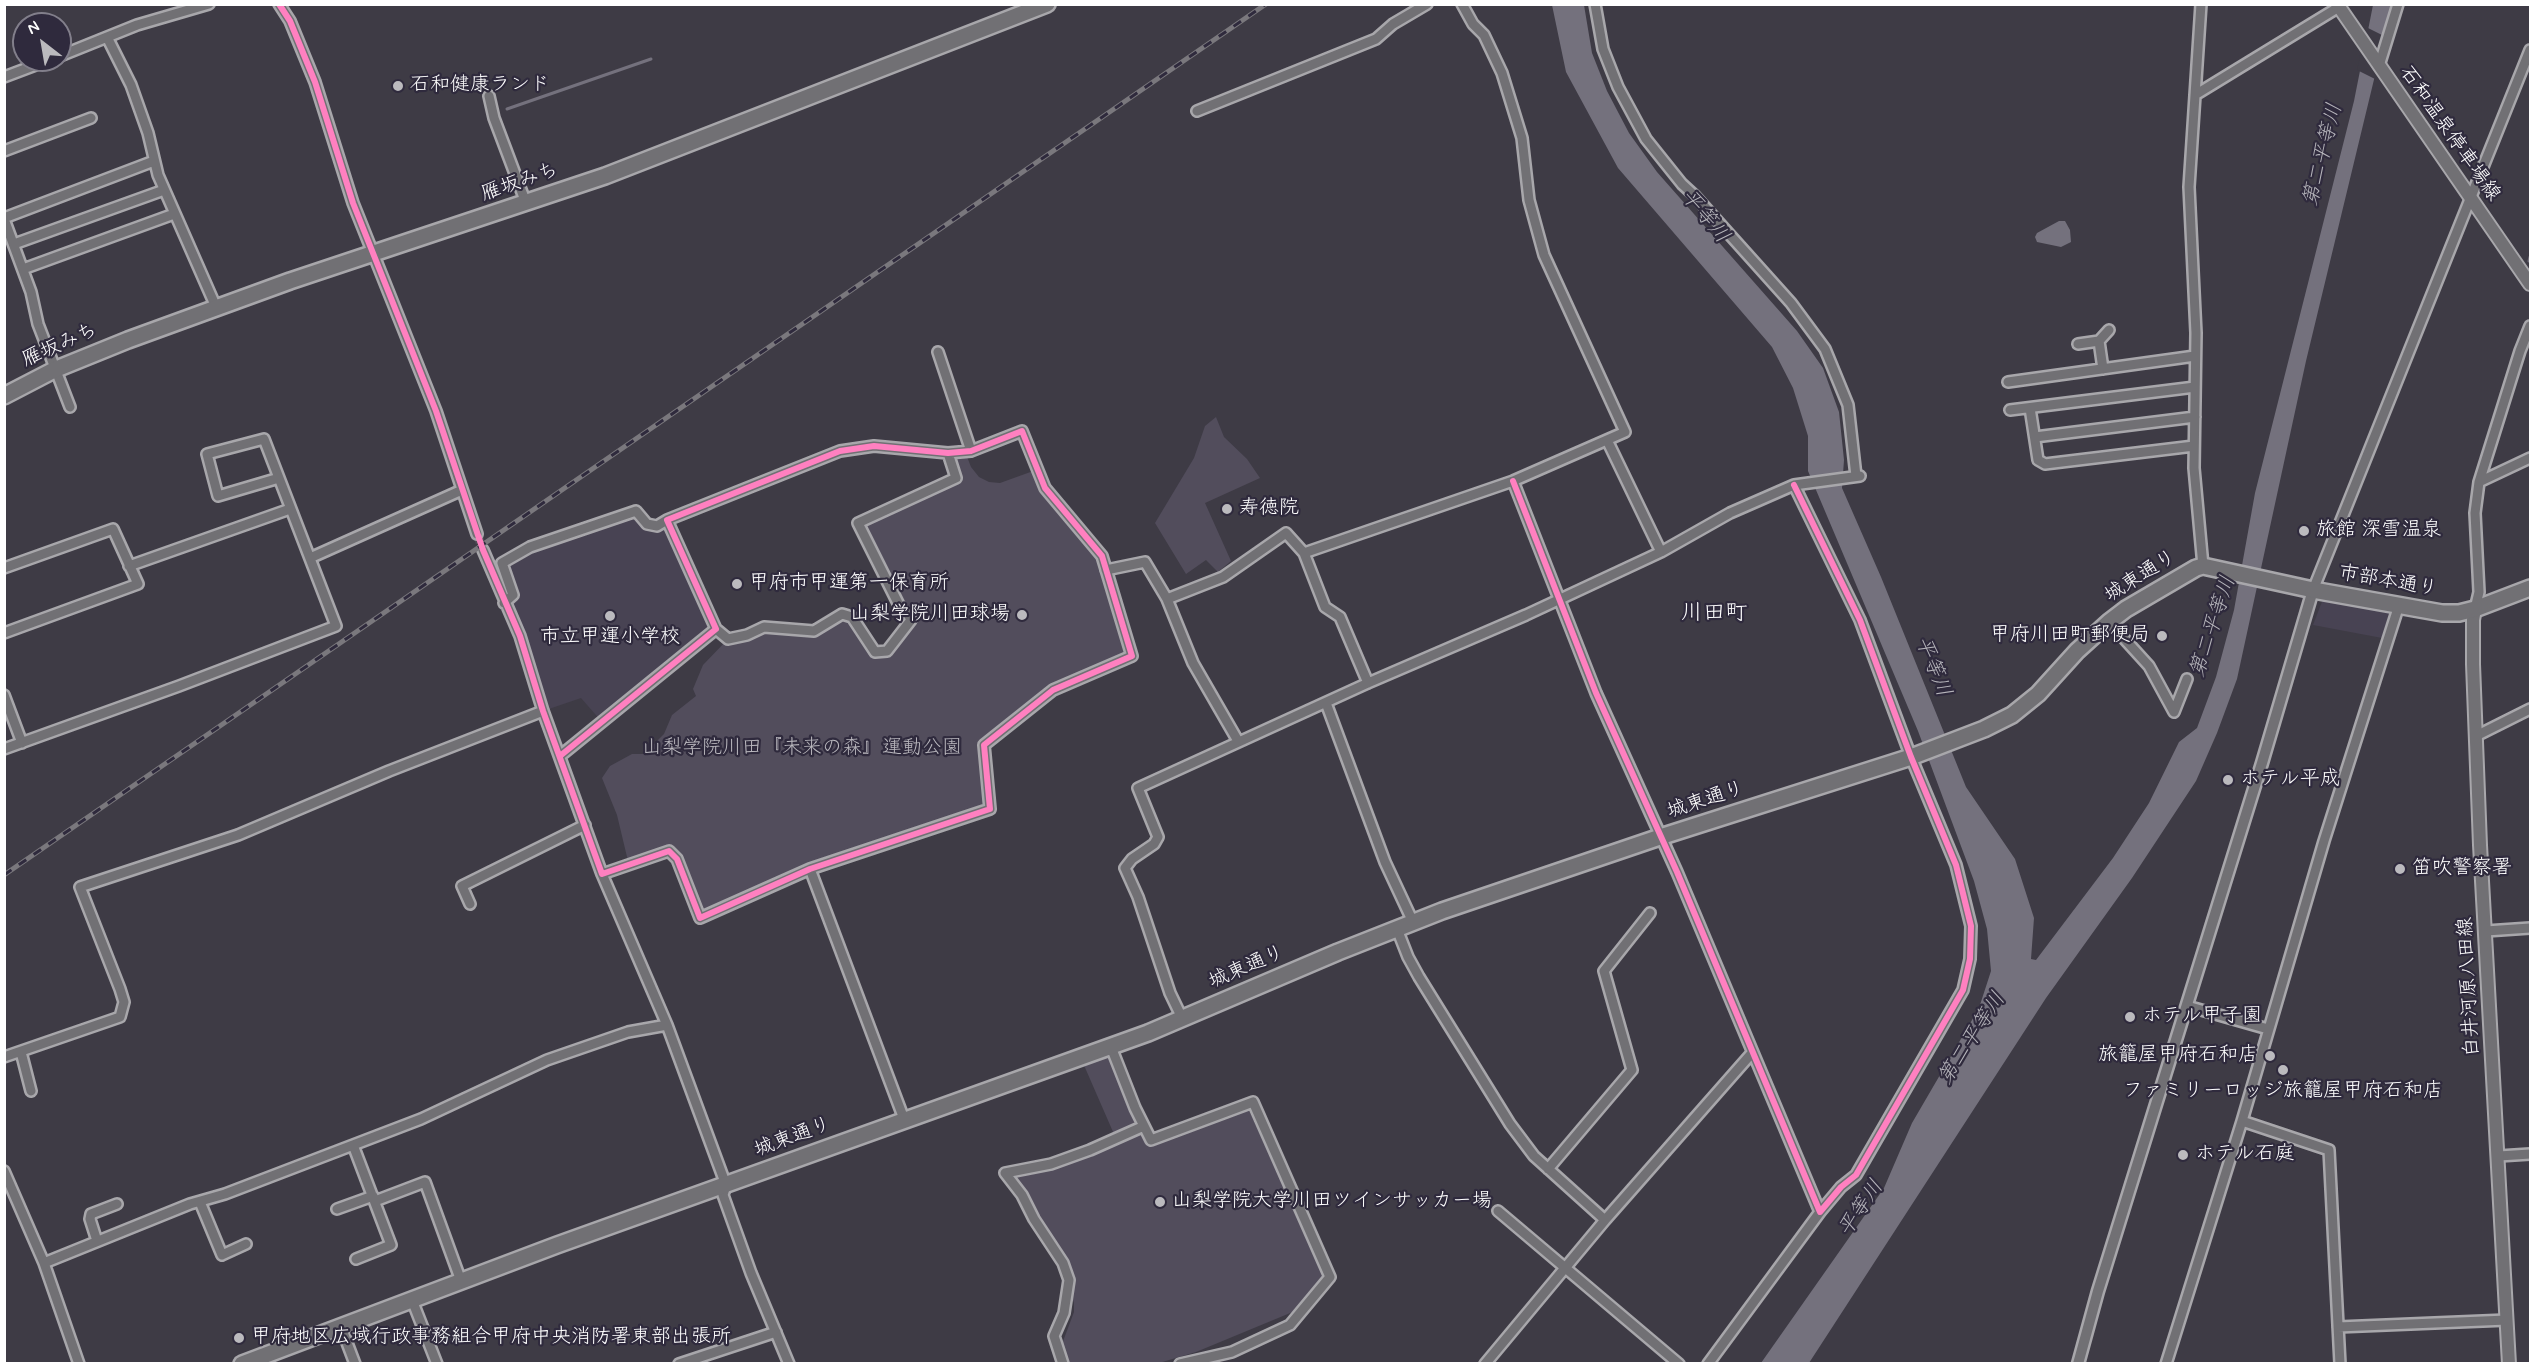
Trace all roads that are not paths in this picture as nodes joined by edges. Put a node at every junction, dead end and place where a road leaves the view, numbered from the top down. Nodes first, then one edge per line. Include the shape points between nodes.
1 (209, 4) edge
2 (279, 4) edge
3 (1047, 4) edge
4 (1427, 4) edge
5 (1462, 4) edge
6 (1595, 4) edge
7 (2201, 4) edge
8 (2398, 4) edge
9 (2338, 6) edge
10 (108, 37) junction
11 (2530, 50) edge
12 (72, 51) edge
13 (2379, 66) junction
14 (2195, 95) junction
15 (489, 96) dead end
16 (1197, 111) dead end
17 (91, 118) dead end
18 (4, 151) edge
19 (154, 161) junction
20 (164, 190) junction
21 (2471, 200) junction
22 (526, 203) junction
23 (174, 214) junction
24 (4, 218) edge
25 (14, 244) junction
26 (373, 253) junction
27 (23, 269) junction
28 (2530, 284) edge
29 (216, 307) junction
30 (2530, 326) edge
31 (2109, 330) dead end
32 (2099, 340) junction
33 (2078, 344) dead end
34 (938, 352) dead end
35 (2195, 356) junction
36 (2103, 369) junction
37 (54, 370) junction
38 (2008, 382) dead end
39 (2195, 387) junction
40 (4, 396) edge
41 (70, 407) dead end
42 (2030, 408) junction
43 (2010, 410) dead end
44 (2195, 417) junction
45 (2035, 437) junction
46 (1607, 440) junction
47 (2194, 446) junction
48 (971, 451) junction
49 (948, 453) junction
50 (2530, 458) edge
51 (279, 478) junction
52 (1513, 481) junction
53 (2479, 482) junction
54 (1794, 485) junction
55 (462, 490) junction
56 (290, 509) junction
57 (667, 520) junction
58 (477, 534) tunnel mouth
59 (483, 550) tunnel mouth
60 (1661, 552) junction
61 (1304, 553) junction
62 (310, 558) junction
63 (129, 566) junction
64 (2203, 566) junction
65 (4, 568) edge
66 (1106, 570) junction
67 (2235, 574) joint
68 (2530, 588) edge
69 (2313, 590) junction
70 (1167, 599) junction
71 (1559, 599) junction
72 (504, 603) junction
73 (2398, 605) junction
74 (2475, 609) junction
75 (2109, 622) junction
76 (716, 629) junction
77 (4, 633) edge
78 (2187, 679) dead end
79 (1368, 683) junction
80 (4, 695) edge
81 (1326, 703) junction
82 (2530, 709) edge
83 (543, 711) junction
84 (2476, 736) junction
85 (1238, 741) junction
86 (22, 743) junction
87 (4, 749) edge
88 (560, 756) junction
89 (1914, 756) junction
90 (585, 825) junction
91 (1660, 837) junction
92 (810, 869) junction
93 (602, 873) junction
94 (470, 904) dead end
95 (1650, 913) dead end
96 (1413, 922) junction
97 (2530, 928) edge
98 (1397, 929) junction
99 (2486, 931) junction
100 (2187, 1006) junction
101 (1182, 1018) junction
102 (667, 1025) junction
103 (2268, 1029) junction
104 (1111, 1047) junction
105 (21, 1052) junction
106 (1752, 1053) junction
107 (4, 1057) edge
108 (31, 1091) dead end
109 (904, 1119) junction
110 (2242, 1121) junction
111 (1144, 1126) junction
112 (353, 1145) junction
113 (2530, 1154) edge
114 (2499, 1156) junction
115 (1548, 1169) junction
116 (4, 1171) edge
117 (726, 1185) junction
118 (16, 1197) junction
119 (374, 1199) junction
120 (4, 1201) edge
121 (200, 1202) junction
122 (117, 1204) dead end
123 (337, 1209) dead end
124 (1498, 1211) dead end
125 (1820, 1212) junction
126 (1605, 1220) junction
127 (97, 1241) junction
128 (246, 1244) dead end
129 (356, 1259) dead end
130 (44, 1263) junction
131 (1565, 1268) junction
132 (461, 1281) junction
133 (412, 1300) junction
134 (2507, 1320) junction
135 (341, 1327) junction
136 (2338, 1327) junction
137 (776, 1332) junction
138 (75, 1362) edge
139 (242, 1364) edge
140 (355, 1364) edge
141 (436, 1364) edge
142 (679, 1364) edge
143 (789, 1364) edge
144 (1063, 1364) edge
145 (1180, 1364) edge
146 (1485, 1364) edge
147 (1679, 1364) edge
148 (1708, 1364) edge
149 (2078, 1364) edge
150 (2166, 1364) edge
151 (2340, 1364) edge
152 (2509, 1364) edge

1 - 10 street
2 - 26 street via 315,82
3 - 22 highway, 雁坂みち via 680,148
4 - 16 street via 1376,39
5 - 46 street via 1484,35 1502,73 1522,138 1529,200 1544,255 1625,432
6 - 54 street via 1603,49 1646,139 1791,303 1825,349 1848,405 1856,476
7 - 14 street
8 - 13 street
9 - 13 main road, 石和温泉停車場線
9 - 14 street
10 - 12 street
10 - 19 street via 131,85
11 - 21 street
13 - 21 main road, 石和温泉停車場線
14 - 35 street via 2189,188
15 - 22 street
17 - 18 street
19 - 20 street
19 - 24 street
20 - 23 street
20 - 25 street
21 - 28 main road, 石和温泉停車場線
21 - 69 street
22 - 26 highway, 雁坂みち
23 - 27 street
23 - 29 street
24 - 25 street
25 - 27 street
26 - 29 highway, 雁坂みち
26 - 55 street via 436,411
27 - 37 street
29 - 37 highway, 雁坂みち
30 - 53 street
31 - 32 street
32 - 33 street
32 - 36 street
34 - 48 street
35 - 36 street
35 - 39 street
36 - 38 street
37 - 40 highway, 雁坂みち
37 - 41 street
39 - 42 street
39 - 44 street
42 - 43 street
42 - 45 street
44 - 45 street
44 - 47 street
45 - 47 street via 2038,460 2045,464
46 - 52 street
46 - 60 street
47 - 64 street
48 - 49 street
48 - 66 street via 1022,431 1045,488 1102,556
49 - 57 street via 874,446 840,451
49 - 76 street via 956,478 858,523 901,609 911,620 887,651 875,652 852,617 842,614 814,631 764,627 728,639
50 - 53 street
51 - 51 street via 218,496 207,454 264,439
51 - 56 street
52 - 61 street
52 - 71 street
53 - 74 street via 2475,513 2479,592
54 - 60 street via 1730,513
54 - 89 street via 1860,620
55 - 58 street
55 - 62 street
56 - 62 street
56 - 63 street
57 - 72 street via 657,526 647,524 636,511 530,547 502,563 513,595
57 - 76 street
59 - 72 street
60 - 71 street
61 - 70 street via 1286,532 1223,577
61 - 79 street via 1325,607 1340,617
62 - 86 street via 336,626
63 - 65 street via 113,529
63 - 77 street via 138,584
64 - 67 highway, 城東通り
64 - 75 highway, 城東通り via 2175,579
66 - 70 street via 1145,562
66 - 92 street via 1132,656 1053,690 984,746 990,809
67 - 69 highway, 市部本通り
68 - 74 highway, 市部本通り
69 - 73 highway, 市部本通り
69 - 100 street
70 - 85 street via 1193,663
71 - 79 street
71 - 91 street
72 - 83 street via 520,636
73 - 74 highway, 市部本通り via 2442,613
73 - 103 street
74 - 84 main road, 白井河原八田線
75 - 78 street via 2149,666 2174,712
75 - 89 highway, 城東通り via 2012,715
76 - 88 street
79 - 81 street
80 - 86 street
81 - 85 street
81 - 96 street via 1385,862
82 - 84 street
83 - 88 street
83 - 105 street via 238,835 80,887 120,989 124,1002 120,1017
84 - 99 main road, 白井河原八田線
85 - 101 street via 1138,788 1158,837 1125,868
86 - 87 street
88 - 90 street
89 - 91 highway, 城東通り
89 - 125 street via 1956,865 1971,926 1970,959 1963,990 1856,1175
90 - 93 street
90 - 94 street via 462,886
91 - 96 highway, 城東通り
91 - 106 street
92 - 93 street via 700,918 677,859 669,851
92 - 109 street
93 - 102 street
95 - 115 street via 1604,971 1632,1070
96 - 98 highway, 城東通り
97 - 99 street
98 - 101 highway, 城東通り
98 - 115 street via 1419,977 1510,1124
99 - 114 main road, 白井河原八田線
100 - 103 street
100 - 149 street
101 - 104 highway, 城東通り
102 - 112 street via 628,1032 547,1060 421,1119
102 - 117 street
103 - 110 street
104 - 109 highway, 城東通り
104 - 111 street
105 - 107 street
105 - 108 street
106 - 125 street
106 - 126 street
109 - 117 highway, 城東通り
110 - 136 street via 2329,1150
110 - 150 street
111 - 144 street via 1051,1164 1005,1173 1063,1263 1069,1280 1064,1313 1054,1336
111 - 145 street via 1151,1140 1253,1102 1330,1276 1290,1325 1232,1352
112 - 119 street
112 - 121 street
113 - 114 street
114 - 134 main road, 白井河原八田線
115 - 126 street
116 - 118 street
117 - 132 highway, 城東通り
117 - 137 street via 723,1195
118 - 120 street
118 - 130 street
119 - 123 street
119 - 129 street via 391,1245
119 - 132 street via 425,1182
121 - 127 street
121 - 128 street via 222,1255
122 - 127 street via 91,1214
124 - 131 street
125 - 148 street
126 - 131 street
127 - 130 street
130 - 138 street
131 - 146 street
131 - 147 street
132 - 133 highway, 城東通り
133 - 135 highway, 城東通り
133 - 141 street
134 - 136 street
134 - 152 main road, 白井河原八田線
135 - 139 highway, 城東通り
135 - 140 street
136 - 151 street
137 - 142 street
137 - 143 street

